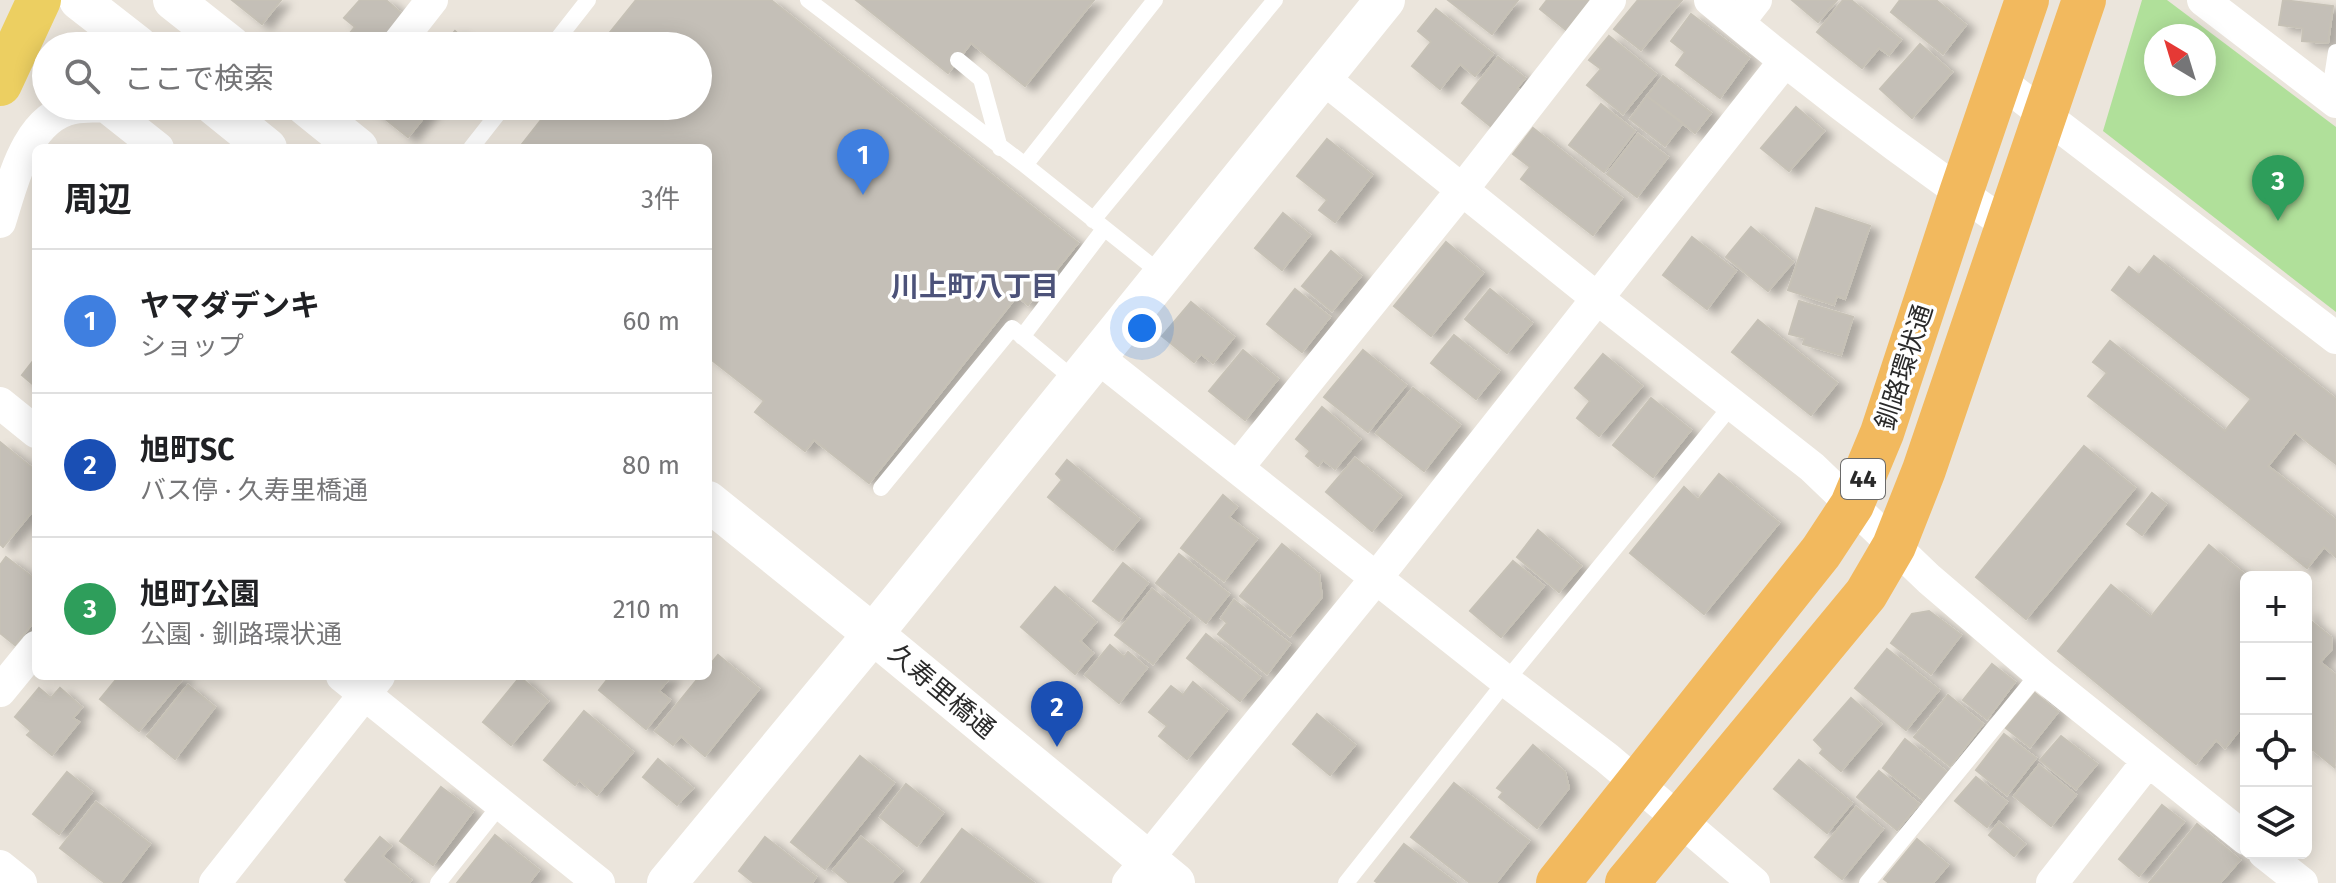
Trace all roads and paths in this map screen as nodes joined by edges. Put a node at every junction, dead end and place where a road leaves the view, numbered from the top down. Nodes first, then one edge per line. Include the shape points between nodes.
1 (39, 0) edge
2 (79, 0) edge
3 (173, 0) edge
4 (432, 0) edge
5 (588, 0) edge
6 (808, 0) edge
7 (1155, 0) edge
8 (1275, 0) edge
9 (1385, 0) edge
10 (1610, 0) edge
11 (1710, 0) edge
12 (2027, 0) edge
13 (2084, 0) edge
14 (2203, 0) edge
15 (1747, 12) edge
16 (120, 32) edge
17 (213, 32) edge
18 (407, 32) edge
19 (563, 32) edge
20 (2336, 52) edge
21 (958, 60) dead end
22 (1784, 62) junction
23 (1323, 78) junction
24 (1999, 80) junction
25 (0, 84) edge
26 (2333, 99) edge
27 (2044, 113) junction
28 (48, 120) edge
29 (123, 120) edge
30 (232, 120) edge
31 (493, 120) edge
32 (153, 144) edge
33 (262, 144) edge
34 (474, 144) edge
35 (1000, 148) junction
36 (1025, 165) junction
37 (1462, 190) junction
38 (1961, 193) junction
39 (0, 222) edge
40 (1098, 224) junction
41 (2007, 225) junction
42 (1163, 275) junction
43 (1598, 299) junction
44 (1022, 337) junction
45 (2336, 338) edge
46 (1086, 368) junction
47 (0, 403) edge
48 (1732, 405) junction
49 (32, 429) edge
50 (1238, 467) junction
51 (881, 488) dead end
52 (712, 504) edge
53 (1852, 505) junction
54 (1894, 546) junction
55 (1377, 577) junction
56 (873, 634) junction
57 (32, 652) edge
58 (2039, 673) junction
59 (1506, 681) junction
60 (362, 682) edge
61 (0, 691) edge
62 (2148, 761) junction
63 (1636, 783) junction
64 (501, 804) junction
65 (1678, 820) junction
66 (2240, 834) edge
67 (2272, 859) edge
68 (0, 866) edge
69 (1150, 875) edge
70 (21, 883) edge
71 (215, 883) edge
72 (438, 883) edge
73 (599, 883) edge
74 (667, 883) edge
75 (1346, 883) edge
76 (1558, 883) edge
77 (1627, 883) edge
78 (1754, 883) edge
79 (1867, 883) edge
80 (2052, 883) edge
81 (2302, 883) edge

1 - 25 main road
2 - 16 street
3 - 17 street
4 - 18 street
5 - 19 lane
6 - 35 lane
7 - 36 lane
8 - 40 lane
9 - 23 street
10 - 37 street
11 - 15 street
12 - 24 highway, 釧路環状通 / 44
13 - 27 highway, 釧路環状通 / 44
14 - 26 street
15 - 22 street
20 - 26 lane
21 - 35 lane via 981,79
22 - 38 street
22 - 43 street
23 - 37 street
23 - 42 street
24 - 27 street
24 - 38 highway, 釧路環状通 / 44
27 - 41 highway, 釧路環状通 / 44
27 - 45 street
28 - 39 street via 23,153
29 - 32 street
30 - 33 street
31 - 34 lane
35 - 36 lane
36 - 40 lane
37 - 43 street
37 - 50 street
38 - 41 street
38 - 53 highway, 釧路環状通 / 44 via 1882,433
40 - 42 lane
40 - 44 lane
41 - 54 highway, 釧路環状通 / 44
42 - 46 street
43 - 48 street
43 - 55 street
44 - 46 lane
44 - 51 lane via 1012,328
46 - 50 street
46 - 56 street
47 - 49 street
48 - 53 street
48 - 59 lane
50 - 55 street
52 - 56 street, 久寿里橋通
53 - 54 street
53 - 63 highway, 釧路環状通 / 44 via 1821,552
54 - 58 street
54 - 65 highway, 釧路環状通 / 44 via 1866,594
55 - 59 street
55 - 69 street
56 - 69 street, 久寿里橋通
56 - 74 street
57 - 61 street
58 - 62 street
58 - 79 lane
59 - 63 street
59 - 75 lane
60 - 64 street
60 - 71 street
62 - 66 street
62 - 80 street
63 - 65 street
63 - 76 highway, 釧路環状通 / 44
64 - 72 lane
64 - 73 street
65 - 77 highway, 釧路環状通 / 44
65 - 78 street
67 - 81 street
68 - 70 street

